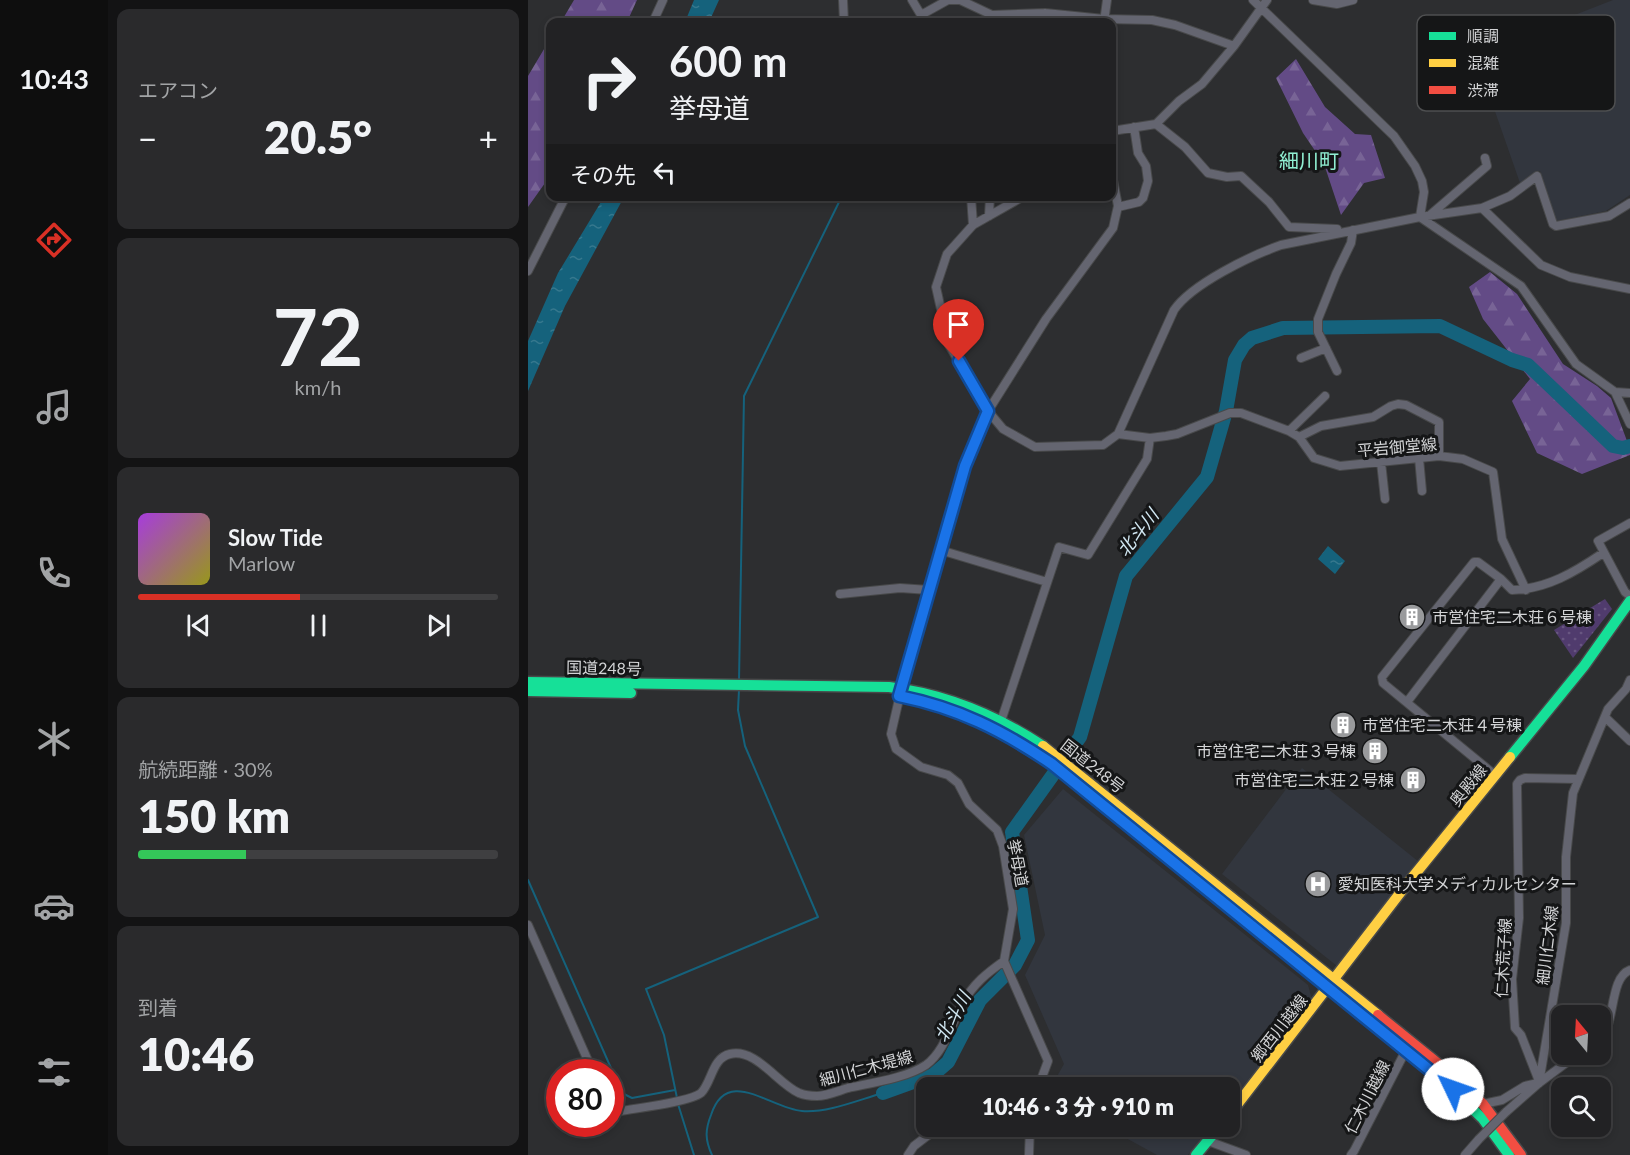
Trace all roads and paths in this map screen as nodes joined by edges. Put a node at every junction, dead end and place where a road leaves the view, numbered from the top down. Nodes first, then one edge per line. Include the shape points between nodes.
1 (663, 0) edge
2 (843, 0) edge
3 (912, 0) edge
4 (960, 0) edge
5 (1107, 0) edge
6 (1253, 0) edge
7 (1267, 0) edge
8 (1313, 0) edge
9 (1353, 0) edge
10 (1262, 9) junction
11 (1045, 13) junction
12 (655, 18) edge
13 (844, 18) edge
14 (920, 18) edge
15 (921, 18) edge
16 (1044, 18) edge
17 (1082, 18) edge
18 (1104, 18) edge
19 (1116, 21) edge
20 (1234, 46) junction
21 (1156, 124) junction
22 (1134, 127) junction
23 (1116, 129) edge
24 (1485, 158) dead end
25 (1116, 196) edge
26 (563, 201) edge
27 (971, 201) edge
28 (990, 201) edge
29 (1015, 201) edge
30 (1630, 202) edge
31 (1118, 207) junction
32 (1482, 208) junction
33 (989, 216) junction
34 (1424, 217) junction
35 (973, 225) junction
36 (1353, 229) junction
37 (528, 270) edge
38 (1630, 289) edge
39 (1326, 348) junction
40 (1302, 358) dead end
41 (1337, 371) dead end
42 (1614, 392) junction
43 (1630, 393) edge
44 (1325, 396) dead end
45 (988, 411) junction
46 (1630, 424) edge
47 (1289, 431) junction
48 (1118, 434) junction
49 (1299, 437) junction
50 (1150, 438) junction
51 (1439, 456) junction
52 (1419, 458) junction
53 (1381, 462) junction
54 (1422, 491) dead end
55 (1385, 499) dead end
56 (1630, 523) edge
57 (940, 550) junction
58 (1603, 553) junction
59 (1501, 579) junction
60 (1047, 582) junction
61 (929, 590) junction
62 (1526, 590) junction
63 (840, 594) dead end
64 (1630, 596) edge
65 (1630, 601) edge
66 (1630, 680) edge
67 (528, 682) edge
68 (528, 691) edge
69 (900, 692) junction
70 (1407, 702) junction
71 (1605, 717) junction
72 (1001, 721) junction
73 (1630, 741) edge
74 (1055, 760) junction
75 (1495, 775) junction
76 (1577, 779) junction
77 (528, 925) edge
78 (1004, 961) junction
79 (1630, 970) edge
80 (1332, 984) junction
81 (1611, 1014) edge
82 (1406, 1050) junction
83 (587, 1059) edge
84 (1563, 1065) edge
85 (1042, 1077) edge
86 (1539, 1083) junction
87 (1240, 1101) edge
88 (1483, 1104) junction
89 (624, 1110) edge
90 (926, 1137) edge
91 (1030, 1137) edge
92 (1211, 1137) edge
93 (1208, 1141) junction
94 (908, 1155) edge
95 (1029, 1155) edge
96 (1196, 1155) edge
97 (1246, 1155) edge
98 (1350, 1155) edge
99 (1465, 1155) edge
100 (1509, 1155) edge
101 (1521, 1155) edge

1 - 12 street
2 - 13 street
3 - 14 street
4 - 11 street via 992,15
4 - 15 street via 948,0
5 - 18 street
6 - 10 street
7 - 10 street
8 - 9 street via 1329,4
10 - 20 street
10 - 34 street via 1394,136 1422,181
11 - 16 street
11 - 17 street
19 - 20 street via 1152,20
20 - 21 street via 1202,84
21 - 22 street
21 - 36 street via 1185,147 1208,173 1241,176 1289,227
22 - 23 street
22 - 31 street via 1148,181 1139,202
24 - 34 street via 1487,166
25 - 31 street
26 - 37 street
27 - 35 street
28 - 33 street
29 - 33 street
30 - 32 street via 1609,216 1556,226 1537,176 1510,196
31 - 45 street, 挙母道 via 1109,235 1046,319
32 - 34 street
32 - 38 street via 1541,265 1570,277
33 - 35 street
34 - 36 street
34 - 42 street via 1521,286 1576,364
35 - 45 street via 946,254 936,287 949,345
36 - 39 street via 1351,243 1318,319 1318,332
36 - 48 street via 1265,250 1187,294 1174,310
39 - 40 street
39 - 41 street
42 - 43 street
42 - 46 street
44 - 47 street
45 - 48 street via 1003,429 1035,447 1103,445
45 - 57 street, 挙母道 via 965,466
47 - 49 street, 平岩御堂線
47 - 50 street, 平岩御堂線 via 1241,413 1230,413 1177,434
48 - 50 street
49 - 51 street via 1321,426 1373,417 1391,406 1406,405 1439,422
49 - 53 street, 平岩御堂線 via 1314,458 1331,465
50 - 60 street via 1147,459 1088,555 1059,548
51 - 52 street, 平岩御堂線
51 - 62 street, 平岩御堂線 via 1463,459 1493,472 1502,539
52 - 53 street, 平岩御堂線
52 - 54 street
53 - 55 street
56 - 58 street via 1598,541
57 - 60 street
57 - 61 street, 挙母道
58 - 62 street via 1577,571
58 - 64 street
59 - 62 street via 1512,590
59 - 70 street
59 - 70 street via 1474,562 1383,677 1383,683
60 - 72 street
61 - 63 street via 900,588
61 - 69 street, 挙母道
65 - 75 main road, 奥殿線
66 - 71 street, 細川仁木線
67 - 69 main road, 国道248号
68 - 69 main road, 国道248号
69 - 72 main road, 国道248号 via 929,693 984,711
69 - 74 main road, 国道248号 via 974,718
69 - 78 street, 挙母道 via 891,734 896,749 921,767 948,775 958,783 969,804 997,830 1013,909
70 - 75 street
71 - 73 street
71 - 76 street, 細川仁木線
72 - 74 main road, 国道248号
74 - 80 main road, 国道248号
75 - 80 main road, 奥殿線
76 - 86 street, 細川仁木線 via 1566,857 1566,923
76 - 86 street, 仁木荒子線 via 1525,778 1517,784 1519,918 1512,979 1515,1028
77 - 83 street
78 - 85 street via 1048,1061
78 - 89 street, 細川仁木堤線 via 974,986 939,1051 926,1065 905,1074 818,1096 801,1094 744,1054 729,1054 718,1061 701,1093
79 - 81 street via 1618,982
80 - 82 main road, 国道248号
80 - 87 main road, 郷西川越線
80 - 88 main road, 国道248号 via 1446,1070
82 - 98 street, 仁木川越線
82 - 100 main road, 国道248号 via 1483,1119
84 - 86 street
86 - 88 street
86 - 99 street, bridge
88 - 101 main road, 国道248号
90 - 94 street
91 - 95 street
92 - 93 main road
93 - 96 main road
93 - 97 street

